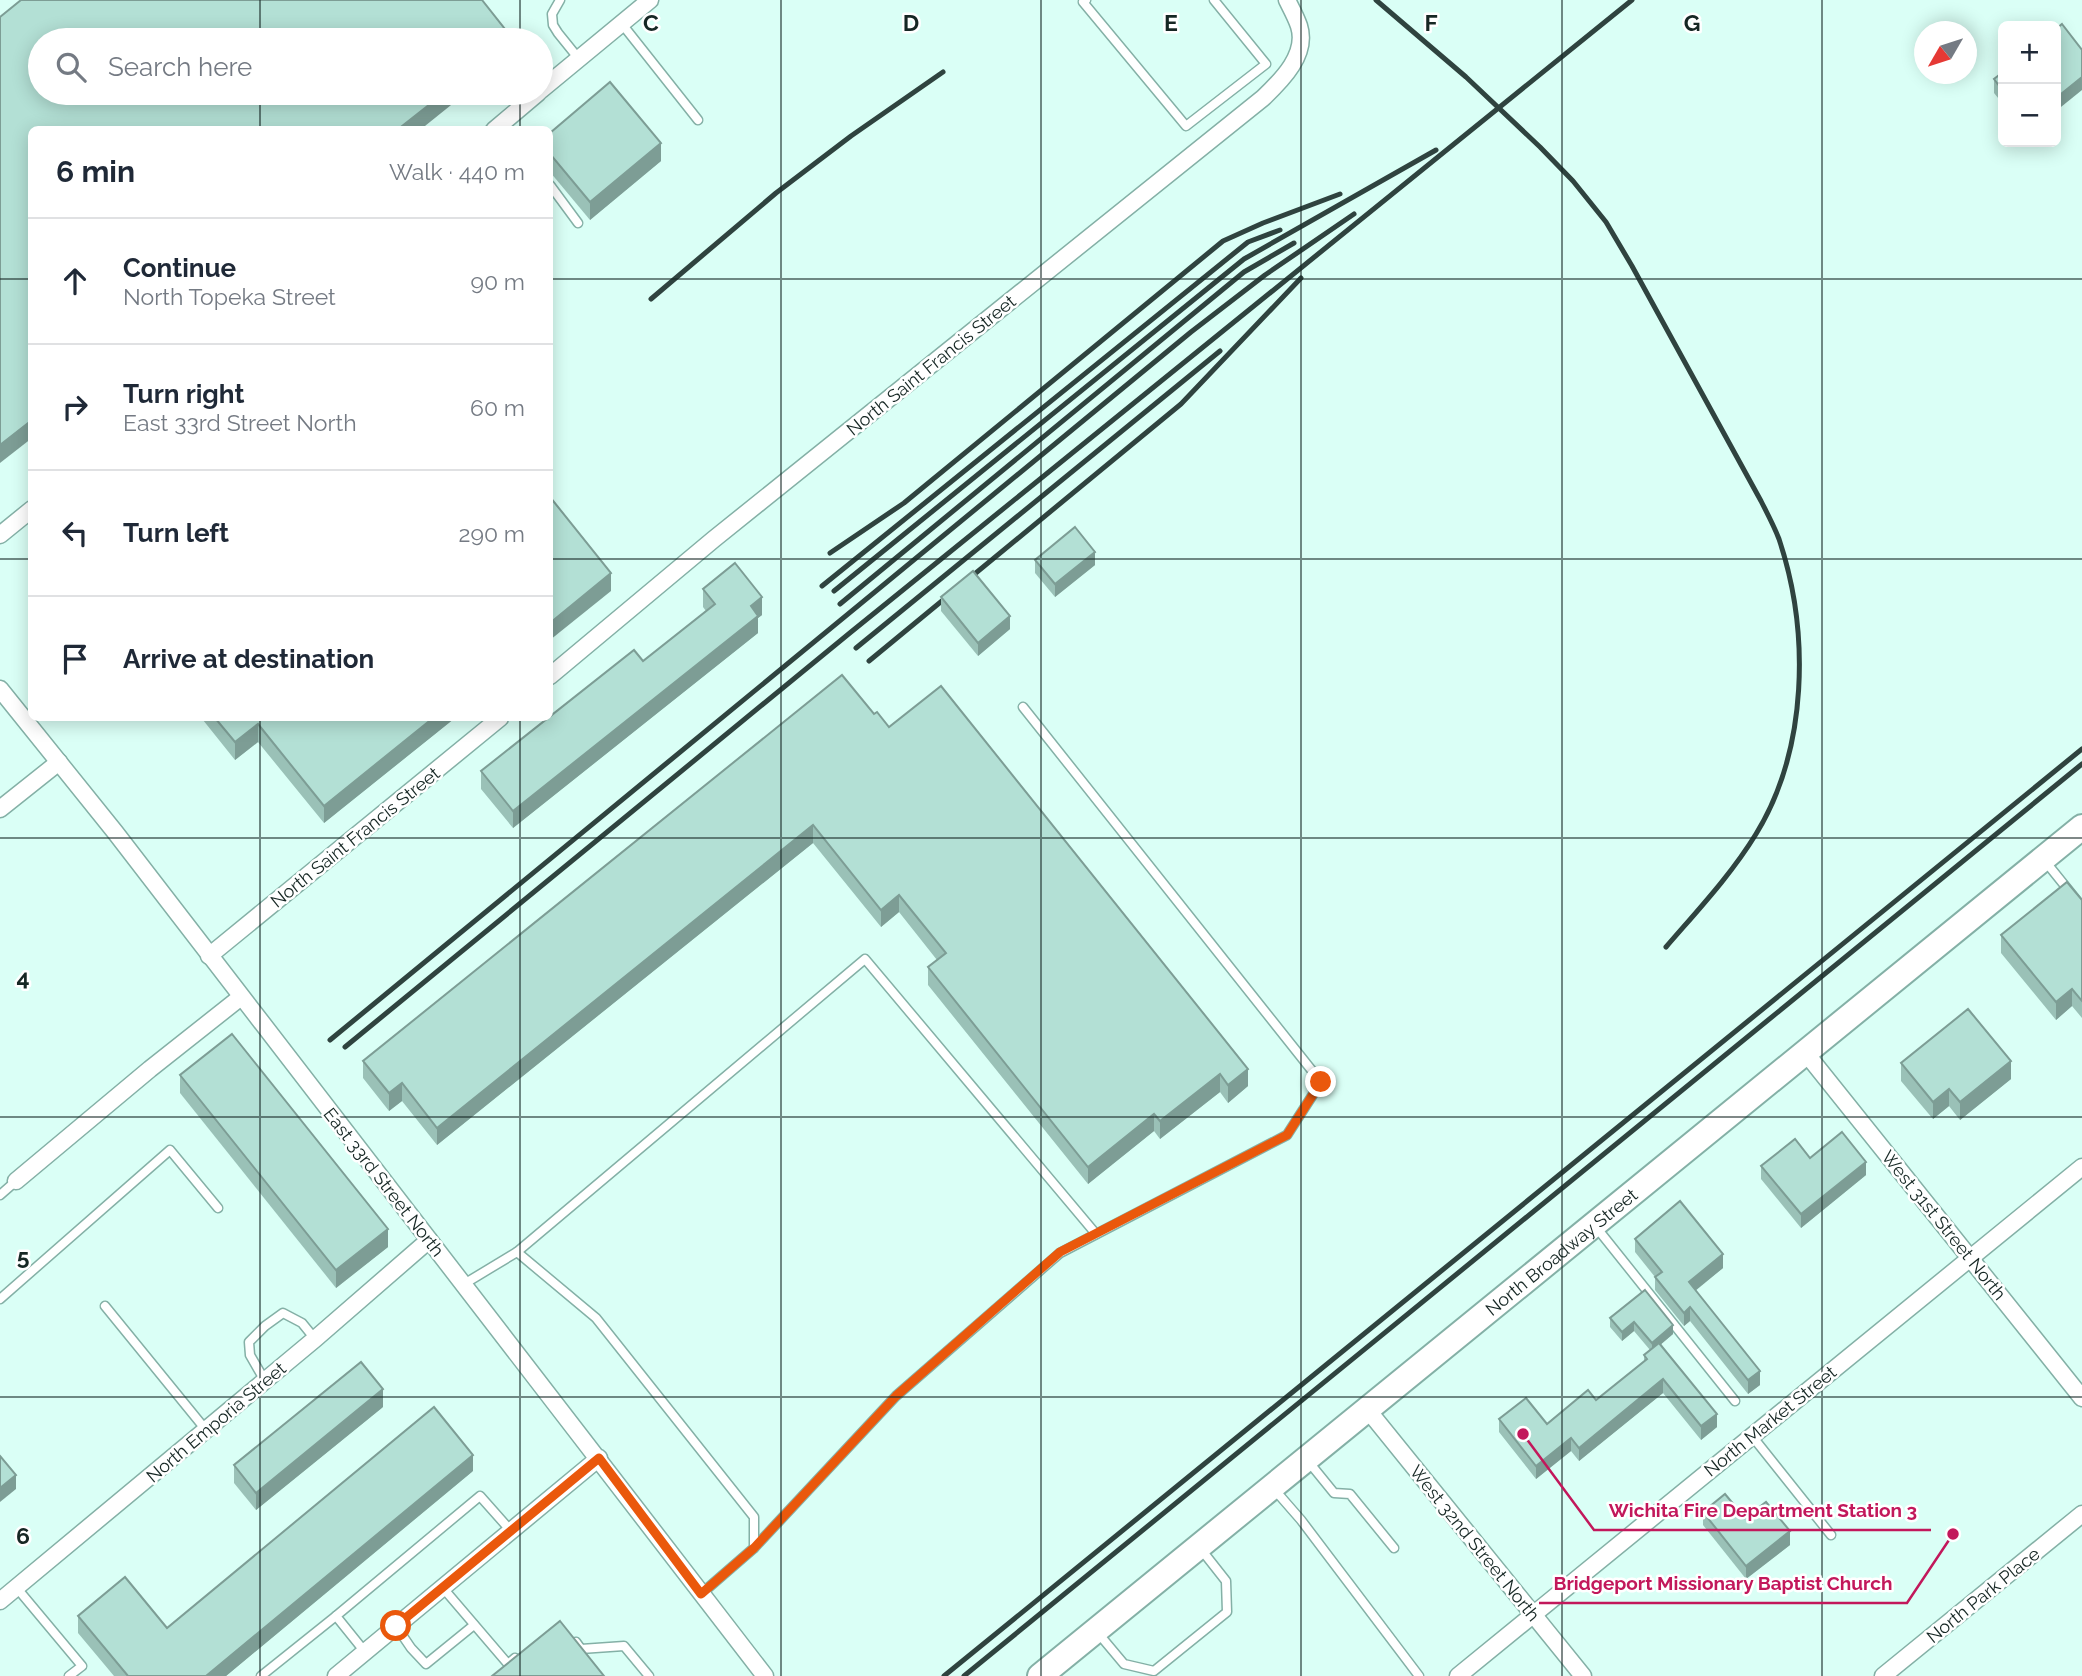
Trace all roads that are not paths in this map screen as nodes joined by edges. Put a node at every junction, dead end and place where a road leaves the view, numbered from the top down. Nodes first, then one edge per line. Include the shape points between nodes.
1 (560, 0) edge
2 (650, 0) edge
3 (1086, 0) edge
4 (1214, 0) edge
5 (1287, 0) edge
6 (622, 24) junction
7 (579, 59) junction
8 (553, 80) edge
9 (526, 105) edge
10 (698, 120) dead end
11 (504, 126) edge
12 (553, 189) edge
13 (578, 223) dead end
14 (28, 512) edge
15 (0, 535) edge
16 (553, 673) edge
17 (0, 689) edge
18 (1023, 707) dead end
19 (496, 721) edge
20 (59, 762) junction
21 (0, 809) edge
22 (2082, 827) edge
23 (2043, 859) junction
24 (2082, 907) edge
25 (209, 956) junction
26 (241, 997) junction
27 (1805, 1052) junction
28 (2082, 1167) edge
29 (16, 1181) joint
30 (0, 1195) edge
31 (218, 1208) dead end
32 (1594, 1224) junction
33 (1096, 1234) junction
34 (429, 1240) junction
35 (517, 1252) junction
36 (1971, 1258) junction
37 (464, 1284) junction
38 (0, 1299) edge
39 (104, 1306) dead end
40 (315, 1339) junction
41 (265, 1381) junction
42 (2082, 1398) edge
43 (1735, 1401) dead end
44 (1367, 1409) junction
45 (206, 1430) junction
46 (1752, 1436) junction
47 (599, 1458) junction
48 (1306, 1459) junction
49 (1272, 1486) junction
50 (2082, 1514) edge
51 (511, 1531) junction
52 (1832, 1535) dead end
53 (1198, 1547) junction
54 (754, 1548) junction
55 (1394, 1548) dead end
56 (16, 1587) junction
57 (443, 1588) junction
58 (701, 1594) junction
59 (0, 1601) edge
60 (1533, 1614) junction
61 (336, 1616) junction
62 (474, 1625) junction
63 (396, 1626) junction
64 (1096, 1630) junction
65 (567, 1631) edge
66 (365, 1652) junction
67 (518, 1656) edge
68 (762, 1675) edge
69 (69, 1676) edge
70 (261, 1676) edge
71 (336, 1676) edge
72 (649, 1676) edge
73 (1040, 1676) edge
74 (1419, 1676) edge
75 (1458, 1676) edge
76 (1583, 1676) edge
77 (1883, 1676) edge

1 - 7 lane via 552,14 553,25
2 - 6 street
3 - 4 lane via 1083,2 1186,126 1266,64
5 - 16 street, North Saint Francis Street via 1300,28 1299,45 1287,75 1263,98
6 - 7 street
6 - 10 lane
7 - 8 street
9 - 11 street
12 - 13 lane
14 - 15 street
17 - 20 street, East 33rd Street North
18 - 33 lane via 1321,1082 1287,1135
19 - 25 street, North Saint Francis Street
20 - 21 street
20 - 25 street, East 33rd Street North
22 - 23 main road, North Broadway Street
23 - 24 lane
23 - 27 main road, North Broadway Street
25 - 26 street, East 33rd Street North
26 - 29 street
26 - 34 street, East 33rd Street North
27 - 32 main road, North Broadway Street
27 - 36 street, West 31st Street North
28 - 36 street, North Market Street
29 - 30 lane
31 - 38 lane via 170,1150
32 - 43 lane
32 - 44 main road, North Broadway Street
33 - 35 lane via 865,959
33 - 54 lane via 1060,1252 896,1396
34 - 37 street, East 33rd Street North
34 - 40 street, North Emporia Street
35 - 37 lane
35 - 54 lane via 596,1318 754,1517
36 - 42 street, West 31st Street North
36 - 46 street, North Market Street
37 - 47 street, East 33rd Street North
39 - 45 lane
40 - 41 street, North Emporia Street
40 - 41 lane via 302,1323 283,1313 265,1326 249,1342 250,1355
41 - 45 street, North Emporia Street
44 - 48 main road, North Broadway Street
44 - 60 street, West 32nd Street North
45 - 56 street, North Emporia Street
46 - 52 lane
46 - 60 street, North Market Street
47 - 51 street
47 - 58 street, East 33rd Street North
48 - 49 main road, North Broadway Street
48 - 55 lane via 1334,1493 1350,1494
49 - 53 main road, North Broadway Street
49 - 74 lane
50 - 77 street, North Park Place
51 - 57 street
51 - 61 lane via 480,1496
53 - 64 main road, North Broadway Street
53 - 64 lane via 1226,1581 1227,1612 1154,1671 1124,1664
54 - 58 lane
56 - 59 street, North Emporia Street
56 - 69 lane via 82,1666
57 - 62 lane
57 - 63 street
58 - 68 street, East 33rd Street North
60 - 75 street, North Market Street
60 - 76 street, West 32nd Street North
61 - 66 lane
61 - 70 lane
62 - 63 lane via 426,1664
62 - 67 lane via 508,1664
63 - 66 street
64 - 73 main road, North Broadway Street
65 - 72 lane via 581,1649 624,1646
66 - 71 street

